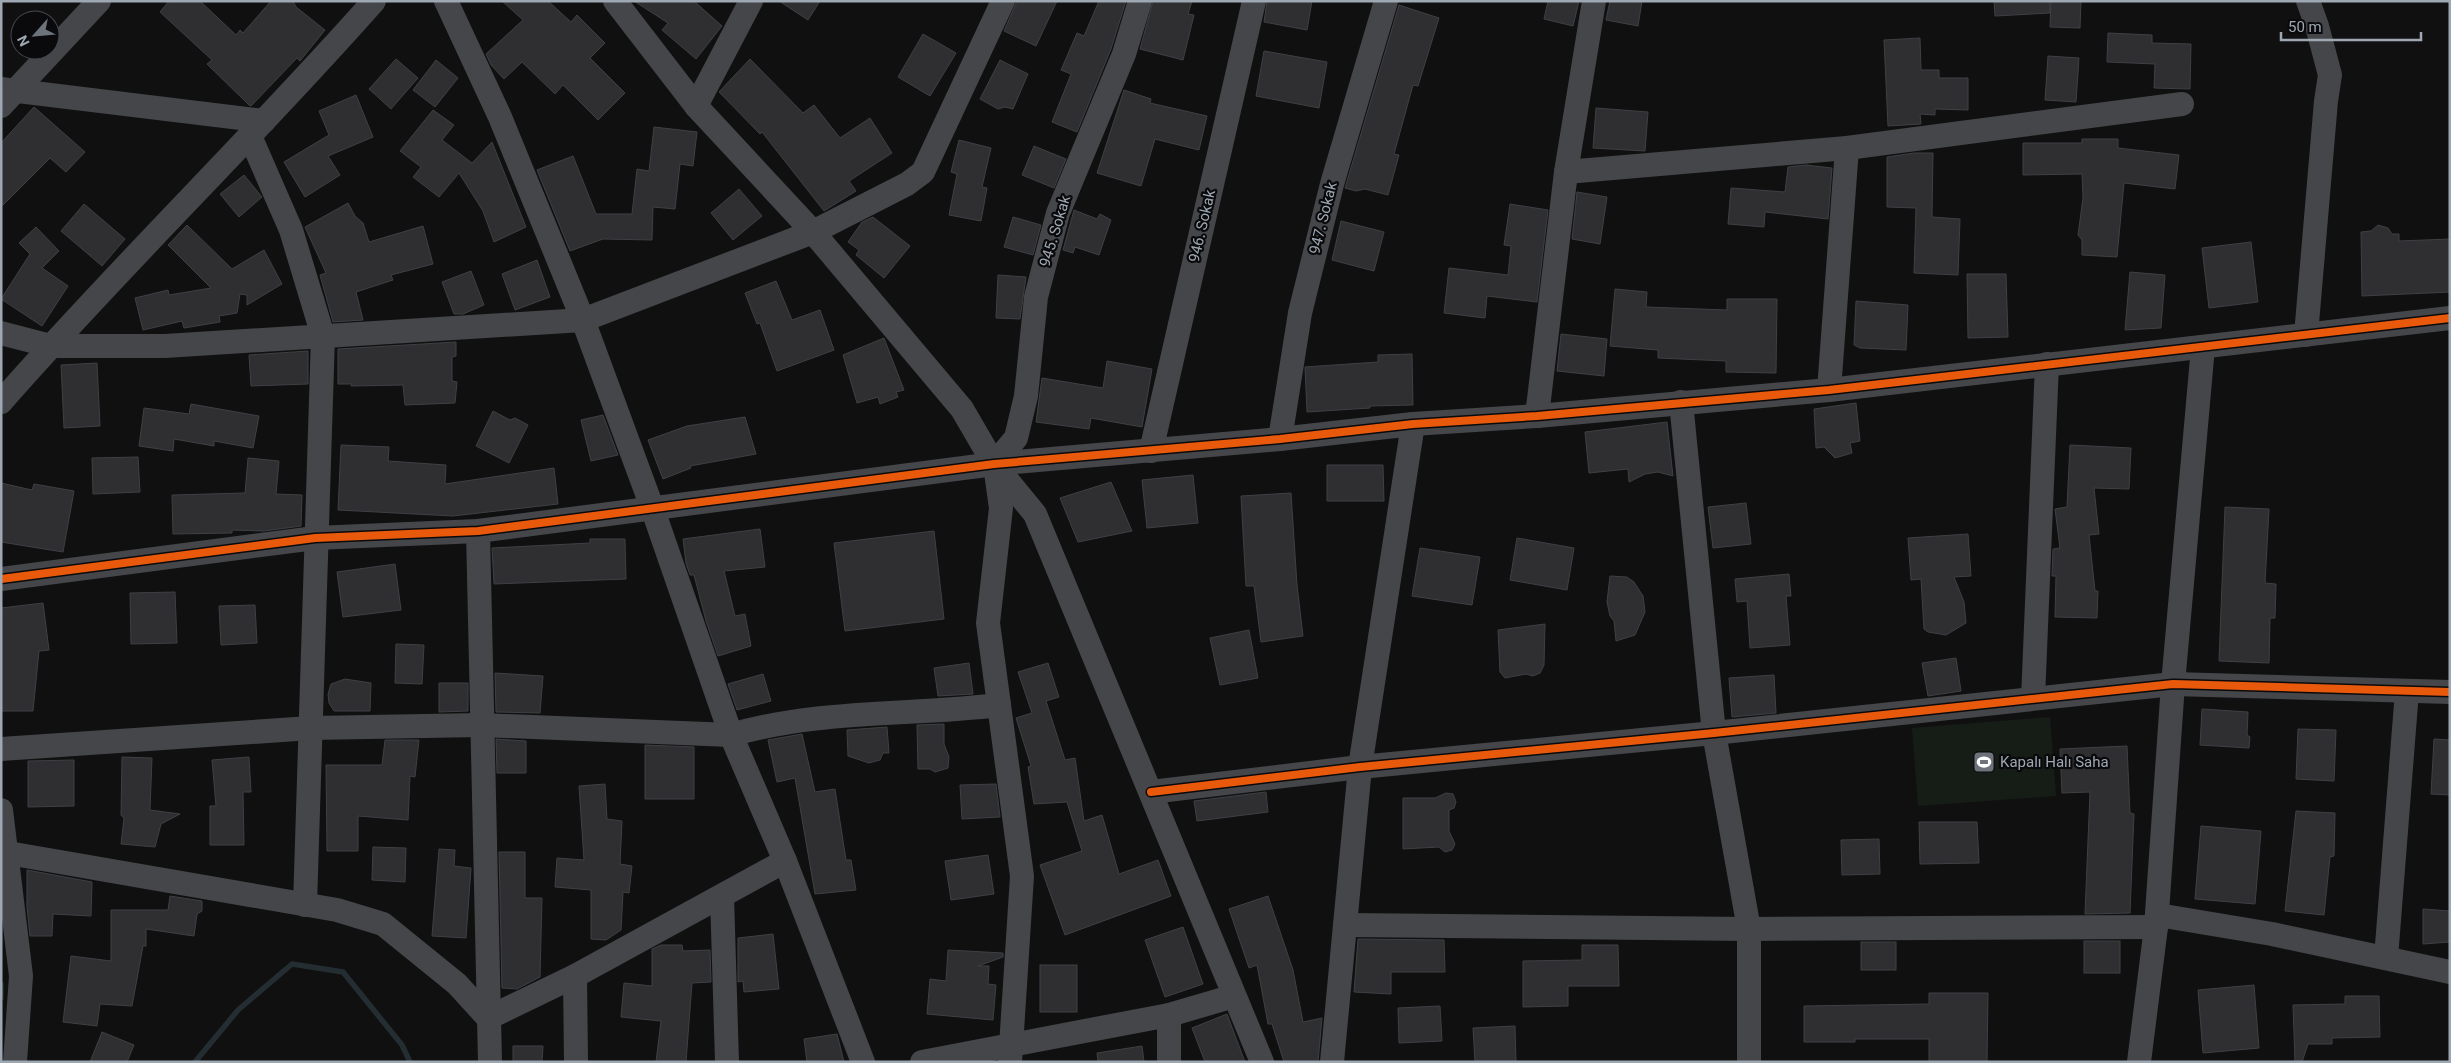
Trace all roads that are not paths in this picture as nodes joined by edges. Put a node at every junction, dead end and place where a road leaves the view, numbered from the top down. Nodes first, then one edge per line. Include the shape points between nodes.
1 (99, 1) edge
2 (374, 1) edge
3 (446, 1) edge
4 (615, 1) edge
5 (752, 1) edge
6 (1003, 1) edge
7 (1140, 1) edge
8 (1254, 1) edge
9 (1386, 1) edge
10 (1594, 1) edge
11 (2308, 1) edge
12 (6, 96) edge
13 (2182, 104) dead end
14 (696, 106) junction
15 (257, 128) junction
16 (1848, 148) junction
17 (1566, 172) junction
18 (813, 232) junction
19 (2450, 318) edge
20 (584, 320) junction
21 (1, 333) edge
22 (2306, 335) junction
23 (323, 336) junction
24 (51, 346) junction
25 (2203, 347) junction
26 (2047, 364) junction
27 (1829, 390) junction
28 (1, 402) edge
29 (1681, 402) junction
30 (1537, 416) junction
31 (1413, 424) junction
32 (1280, 439) junction
33 (1151, 450) junction
34 (994, 464) junction
35 (653, 510) junction
36 (478, 531) junction
37 (315, 538) junction
38 (1, 579) edge
39 (2172, 684) junction
40 (2407, 691) junction
41 (2450, 692) edge
42 (2033, 698) junction
43 (999, 705) junction
44 (481, 726) junction
45 (310, 728) junction
46 (731, 734) junction
47 (1714, 734) junction
48 (1, 749) edge
49 (1360, 767) junction
50 (1151, 792) junction
51 (1, 810) edge
52 (8, 853) junction
53 (785, 861) junction
54 (722, 896) junction
55 (306, 905) junction
56 (2157, 921) junction
57 (1345, 925) junction
58 (1749, 929) junction
59 (2386, 958) junction
60 (2450, 972) edge
61 (575, 976) junction
62 (1234, 996) junction
63 (1169, 1015) junction
64 (488, 1018) junction
65 (1010, 1053) edge
66 (15, 1062) edge
67 (490, 1062) edge
68 (576, 1062) edge
69 (727, 1062) edge
70 (863, 1062) edge
71 (922, 1062) edge
72 (1169, 1062) edge
73 (1262, 1062) edge
74 (1332, 1062) edge
75 (1748, 1062) edge
76 (2139, 1062) edge

1 - 12 street
2 - 15 street
3 - 20 street via 500,117
4 - 14 street
5 - 14 street
6 - 18 street via 922,172 907,184
7 - 34 street, 945. Sokak via 1124,54 1058,213 1036,298 1026,396 1016,438
8 - 33 street, 946. Sokak
9 - 32 street, 947. Sokak via 1332,184 1300,313
10 - 17 street
11 - 22 street via 2330,75
12 - 15 street
13 - 16 street
14 - 18 street
15 - 23 street
15 - 24 street
16 - 17 street
16 - 27 street
17 - 30 street
18 - 20 street
18 - 34 street via 962,409
19 - 22 street
20 - 23 street
20 - 35 street
21 - 24 street
22 - 25 street
23 - 24 street via 165,346
23 - 37 street
24 - 28 street
25 - 26 street
25 - 39 street
26 - 27 street
26 - 42 street
27 - 29 street
29 - 30 street
29 - 47 street
30 - 31 street
31 - 32 street
31 - 49 street
32 - 33 street
33 - 34 street
34 - 35 street
34 - 43 street via 1001,508 988,623
34 - 50 street via 1034,514
35 - 36 street
35 - 46 street
36 - 37 street
36 - 44 street
37 - 38 street
37 - 45 street
39 - 40 street
39 - 42 street
39 - 56 street
40 - 41 street
40 - 59 street
42 - 47 street
43 - 46 street via 945,712 812,717
43 - 65 street via 1022,876
44 - 45 street
44 - 46 street
44 - 64 street
45 - 48 street
45 - 55 street
46 - 53 street
47 - 49 street
47 - 58 street
49 - 50 street
49 - 57 street
50 - 62 street
51 - 52 street
52 - 55 street
52 - 66 street via 21,976
53 - 54 street
53 - 70 street
54 - 61 street
54 - 69 street
55 - 64 street via 337,910 383,924 456,984
56 - 58 street
56 - 59 street via 2272,934
56 - 76 street
57 - 58 street
57 - 74 street
58 - 75 street
59 - 60 street
61 - 64 street
61 - 68 street
62 - 63 street
62 - 73 street
63 - 65 street
63 - 72 street
64 - 67 street
65 - 71 street

